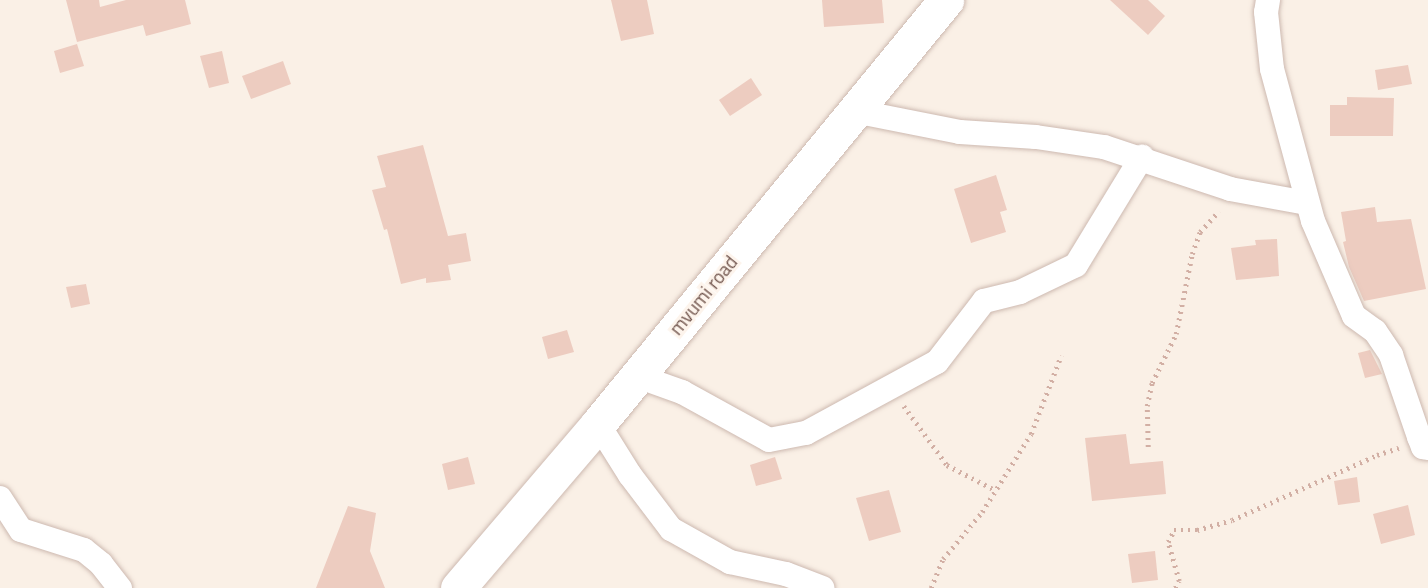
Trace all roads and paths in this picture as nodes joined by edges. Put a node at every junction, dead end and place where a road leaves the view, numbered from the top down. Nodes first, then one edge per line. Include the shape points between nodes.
1 (946, 0) edge
2 (1268, 0) edge
3 (854, 111) junction
4 (1142, 157) junction
5 (1246, 193) junction
6 (1307, 203) junction
7 (1061, 356) dead end
8 (637, 376) junction
9 (891, 388) junction
10 (598, 424) junction
11 (1148, 447) dead end
12 (1425, 448) edge
13 (995, 489) junction
14 (0, 498) edge
15 (120, 588) edge
16 (458, 588) edge
17 (822, 588) edge
18 (931, 588) edge
19 (1175, 588) edge

1 - 3 street, mvumi road
2 - 6 street via 1272,69
3 - 4 street via 960,132 1075,142
3 - 8 street, mvumi road
4 - 5 street
4 - 9 street via 1076,265 1020,292 984,301 937,362
5 - 6 street
5 - 11 path via 1219,211 1200,232 1176,334 1152,383 1147,406
6 - 12 street via 1354,316 1375,331 1391,355
7 - 13 path via 1031,434
8 - 9 street via 691,396 769,440 806,433
8 - 10 street, mvumi road
9 - 13 path via 947,465
10 - 16 street, mvumi road
10 - 17 street via 671,529 730,562 786,574
12 - 19 path via 1402,447 1377,454 1214,526 1174,530 1168,542 1179,581
13 - 18 path via 943,559
14 - 15 street via 21,530 84,550

